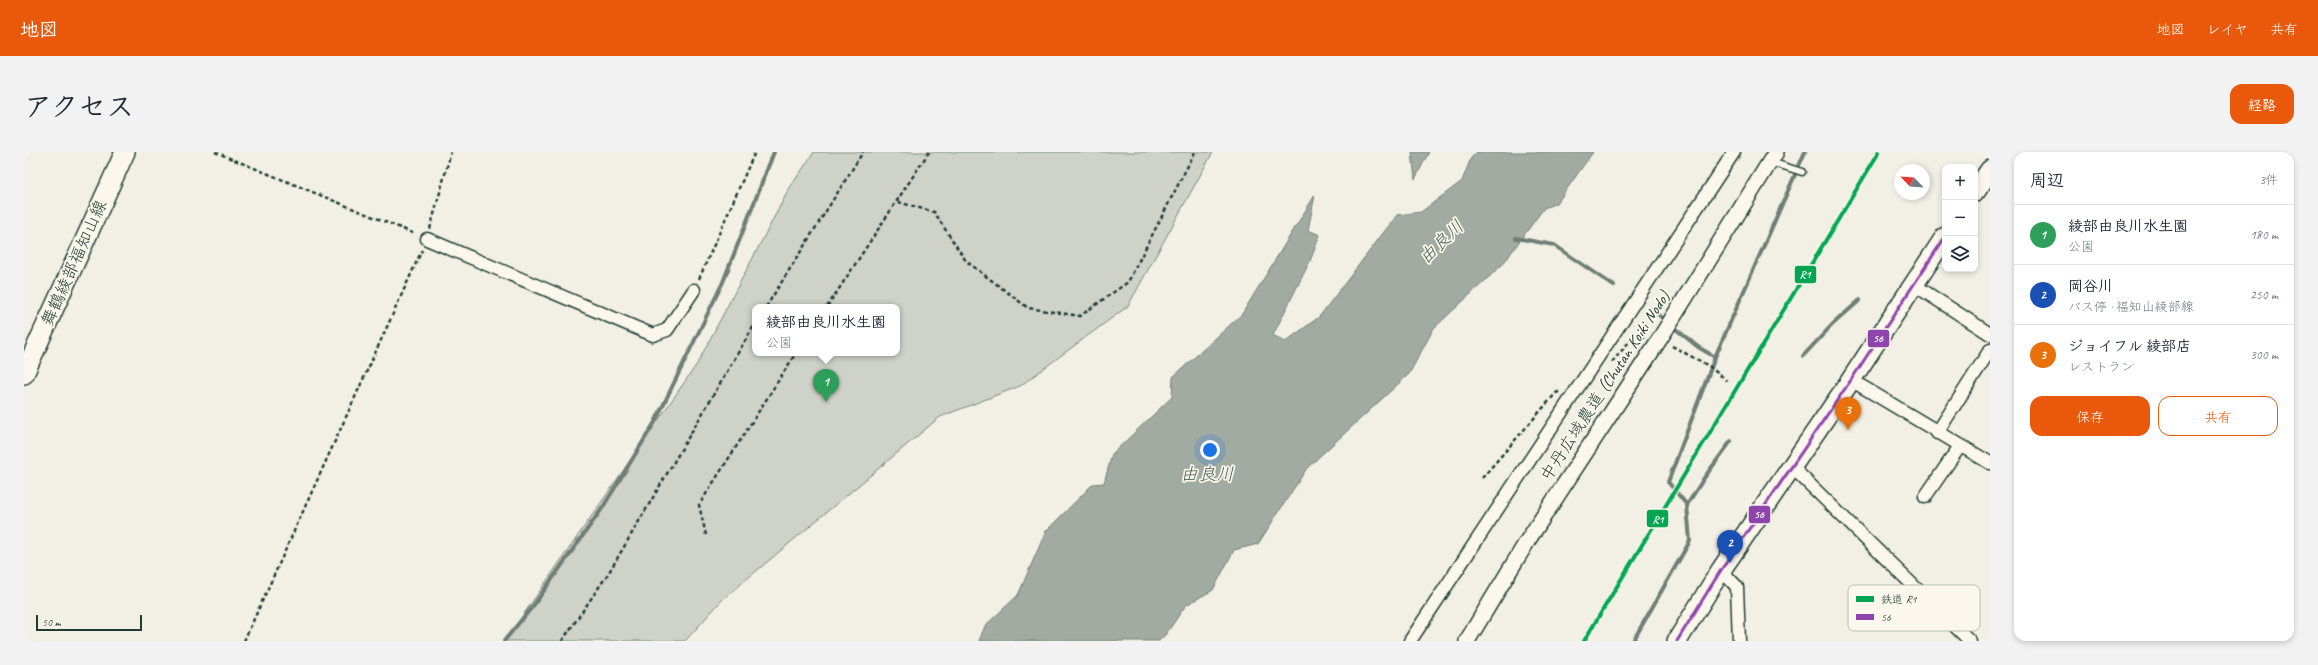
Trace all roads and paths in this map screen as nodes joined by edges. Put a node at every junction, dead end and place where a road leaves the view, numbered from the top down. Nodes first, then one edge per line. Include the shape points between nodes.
1 (125, 152) edge
2 (215, 152) edge
3 (451, 152) edge
4 (755, 152) edge
5 (863, 152) edge
6 (929, 152) edge
7 (1195, 152) edge
8 (1734, 152) edge
9 (1772, 157) edge
10 (1802, 172) dead end
11 (898, 202) junction
12 (427, 239) junction
13 (1942, 241) edge
14 (1913, 284) junction
15 (694, 290) joint
16 (768, 304) edge
17 (829, 304) edge
18 (752, 329) edge
19 (1990, 334) edge
20 (1662, 336) junction
21 (1990, 350) edge
22 (794, 356) edge
23 (24, 374) edge
24 (1851, 380) junction
25 (1726, 381) dead end
26 (1937, 433) junction
27 (1960, 446) junction
28 (1990, 463) edge
29 (1792, 467) junction
30 (1925, 497) dead end
31 (706, 535) dead end
32 (1721, 570) junction
33 (1913, 585) edge
34 (1960, 631) edge
35 (244, 641) edge
36 (562, 641) edge
37 (1410, 641) edge
38 (1467, 641) edge
39 (1677, 641) edge
40 (1739, 641) edge
41 (1970, 641) edge

1 - 23 main road, 舞鶴綾部福知山線
2 - 12 path
3 - 12 path
4 - 15 path
5 - 16 path
6 - 11 path
7 - 11 path via 1128,282 1080,316 1028,308 966,260 934,212
8 - 37 street
9 - 10 lane
9 - 20 street, 中丹広域農道 (Chutan Koiki Nodo)
11 - 17 path
12 - 15 street via 653,335 667,330
12 - 35 path
13 - 14 main road
14 - 19 street
14 - 24 main road
18 - 36 path via 608,574
20 - 25 path via 1709,366
20 - 38 street, 中丹広域農道 (Chutan Koiki Nodo) via 1528,540
21 - 26 street
22 - 31 path via 699,505
24 - 26 street
24 - 29 main road
26 - 27 street
27 - 28 street
27 - 30 street
29 - 32 main road
29 - 33 street
32 - 39 main road
32 - 40 street via 1736,587
34 - 41 street

